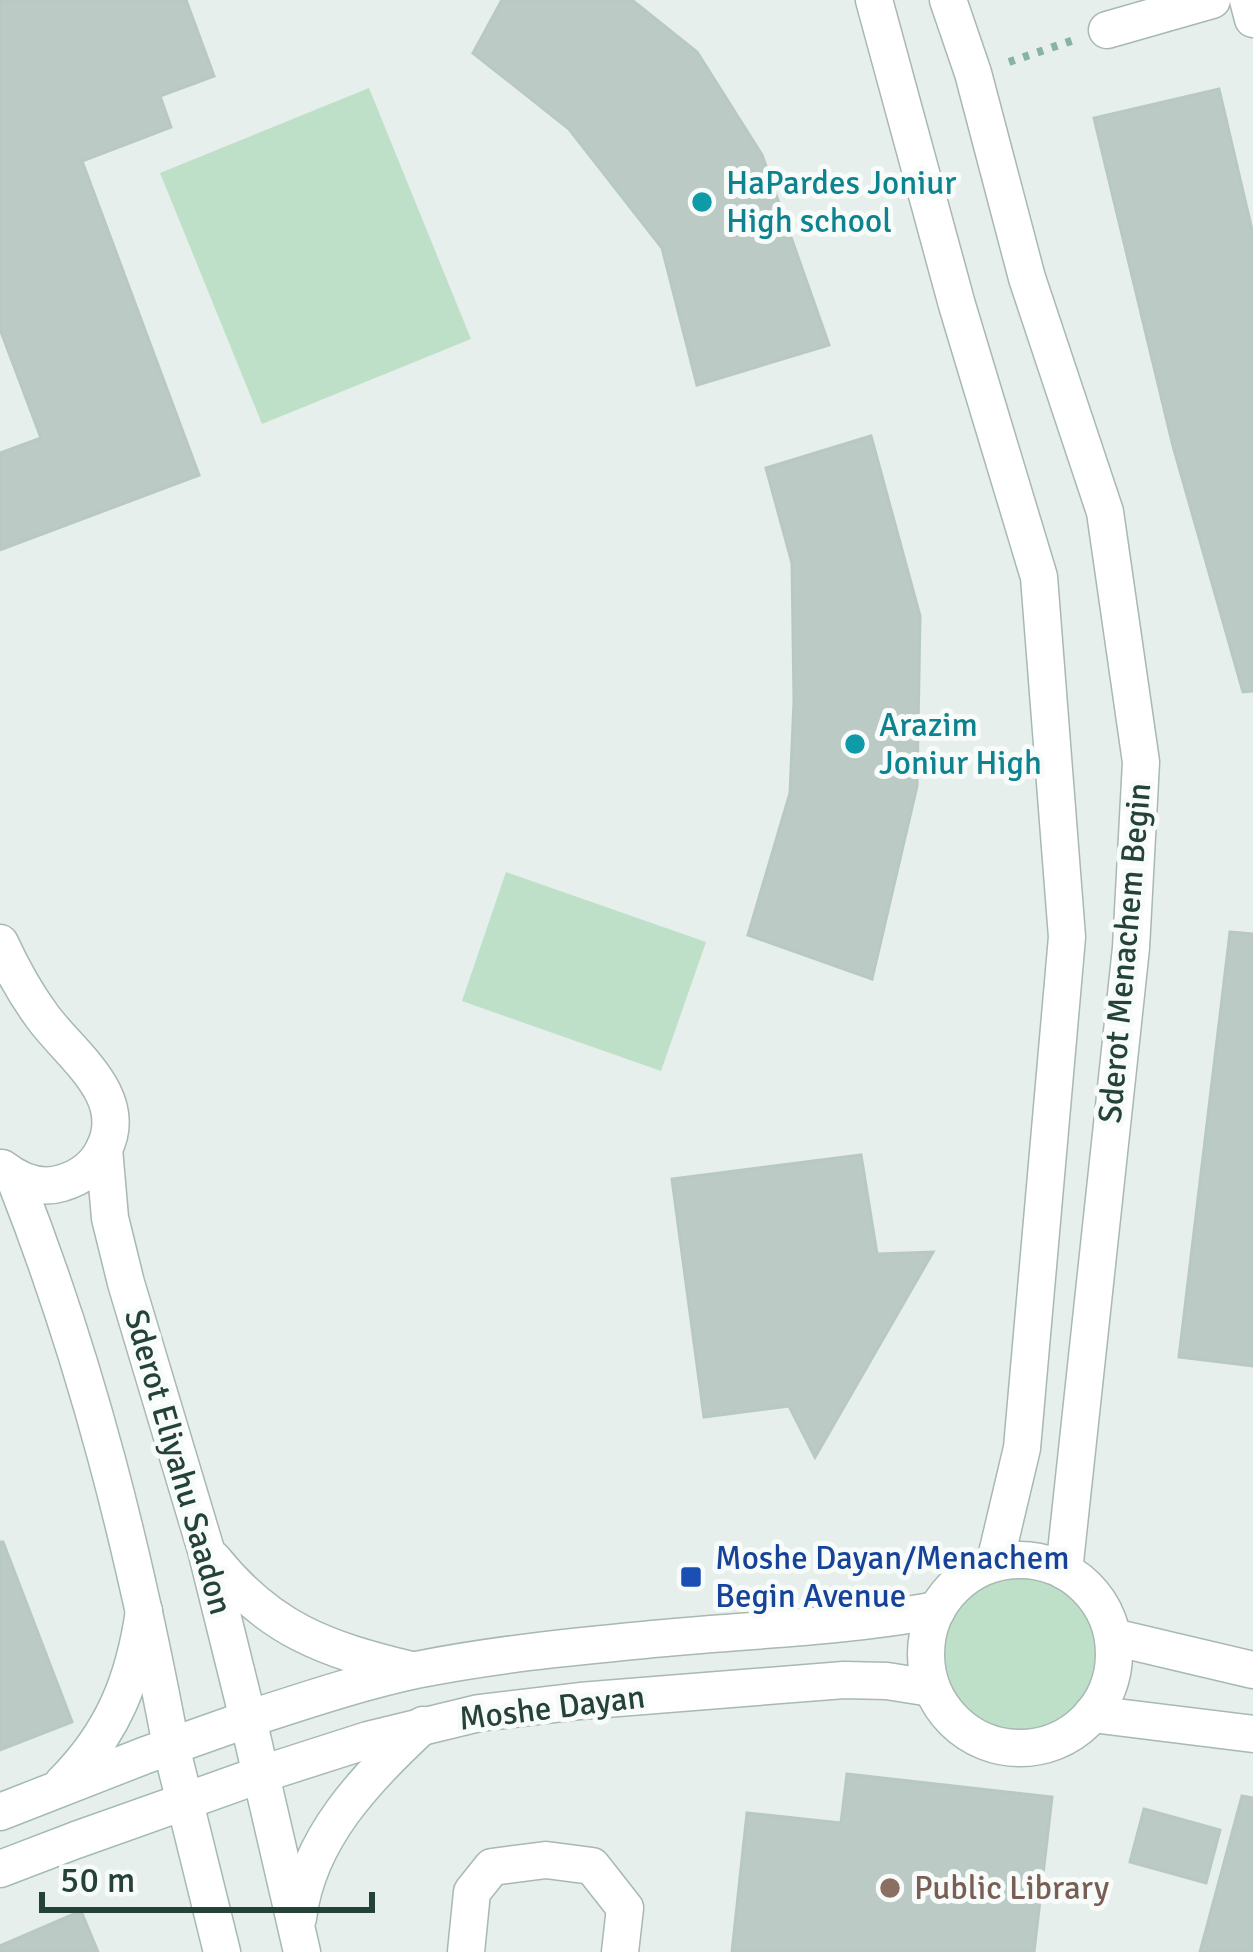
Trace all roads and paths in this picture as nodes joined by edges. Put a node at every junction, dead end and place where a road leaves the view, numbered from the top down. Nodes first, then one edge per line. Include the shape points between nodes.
1 (874, 0) edge
2 (948, 0) edge
3 (1212, 0) edge
4 (1248, 0) edge
5 (1253, 19) edge
6 (1107, 30) joint
7 (973, 73) junction
8 (0, 943) edge
9 (104, 1149) junction
10 (7, 1172) edge
11 (206, 1550) junction
12 (995, 1562) junction
13 (1064, 1571) junction
14 (937, 1610) junction
15 (144, 1611) junction
16 (1113, 1637) junction
17 (1253, 1670) edge
18 (414, 1671) junction
19 (932, 1688) junction
20 (1092, 1714) junction
21 (248, 1719) junction
22 (423, 1725) junction
23 (1253, 1734) edge
24 (171, 1746) junction
25 (262, 1774) junction
26 (59, 1787) junction
27 (184, 1800) junction
28 (0, 1812) edge
29 (0, 1869) edge
30 (299, 1940) edge
31 (222, 1952) edge
32 (466, 1952) edge
33 (620, 1952) edge

1 - 12 street, Sderot Menachem Begin via 1039,578 1045,645 1067,937 1022,1448
2 - 7 street, Sderot Menachem Begin
3 - 6 street
4 - 5 street
6 - 7 path
7 - 13 street, Sderot Menachem Begin via 1027,278 1105,512 1141,762 1131,948
8 - 9 street, Sderot Eliyahu Saadon via 43,1018 102,1088 110,1118
9 - 10 street via 66,1182 45,1186
9 - 11 street, Sderot Eliyahu Saadon via 126,1282
10 - 15 street, Sderot Eliyahu Saadon via 78,1356
11 - 18 street via 285,1626
11 - 21 street, Sderot Eliyahu Saadon
12 - 13 street via 1027,1559
12 - 14 street via 966,1575
13 - 16 street via 1103,1608
14 - 18 street, Moshe Dayan
14 - 19 street via 925,1657
15 - 24 street, Sderot Eliyahu Saadon
15 - 26 street via 116,1711
16 - 17 street
16 - 20 street via 1113,1669
18 - 21 street, Moshe Dayan
19 - 20 street via 947,1715 1000,1747 1060,1740
19 - 22 street, Moshe Dayan via 844,1680 580,1701
20 - 23 street
21 - 24 street, Moshe Dayan
21 - 25 street, Sderot Eliyahu Saadon
22 - 25 street, Moshe Dayan
22 - 30 street via 332,1826 301,1894
24 - 26 street, Moshe Dayan
24 - 27 street, Sderot Eliyahu Saadon
25 - 27 street, Moshe Dayan
25 - 30 street, Sderot Eliyahu Saadon
26 - 28 street, Moshe Dayan
27 - 29 street, Moshe Dayan
27 - 31 street, Sderot Eliyahu Saadon
32 - 33 street via 472,1892 492,1867 545,1860 592,1866 625,1908

